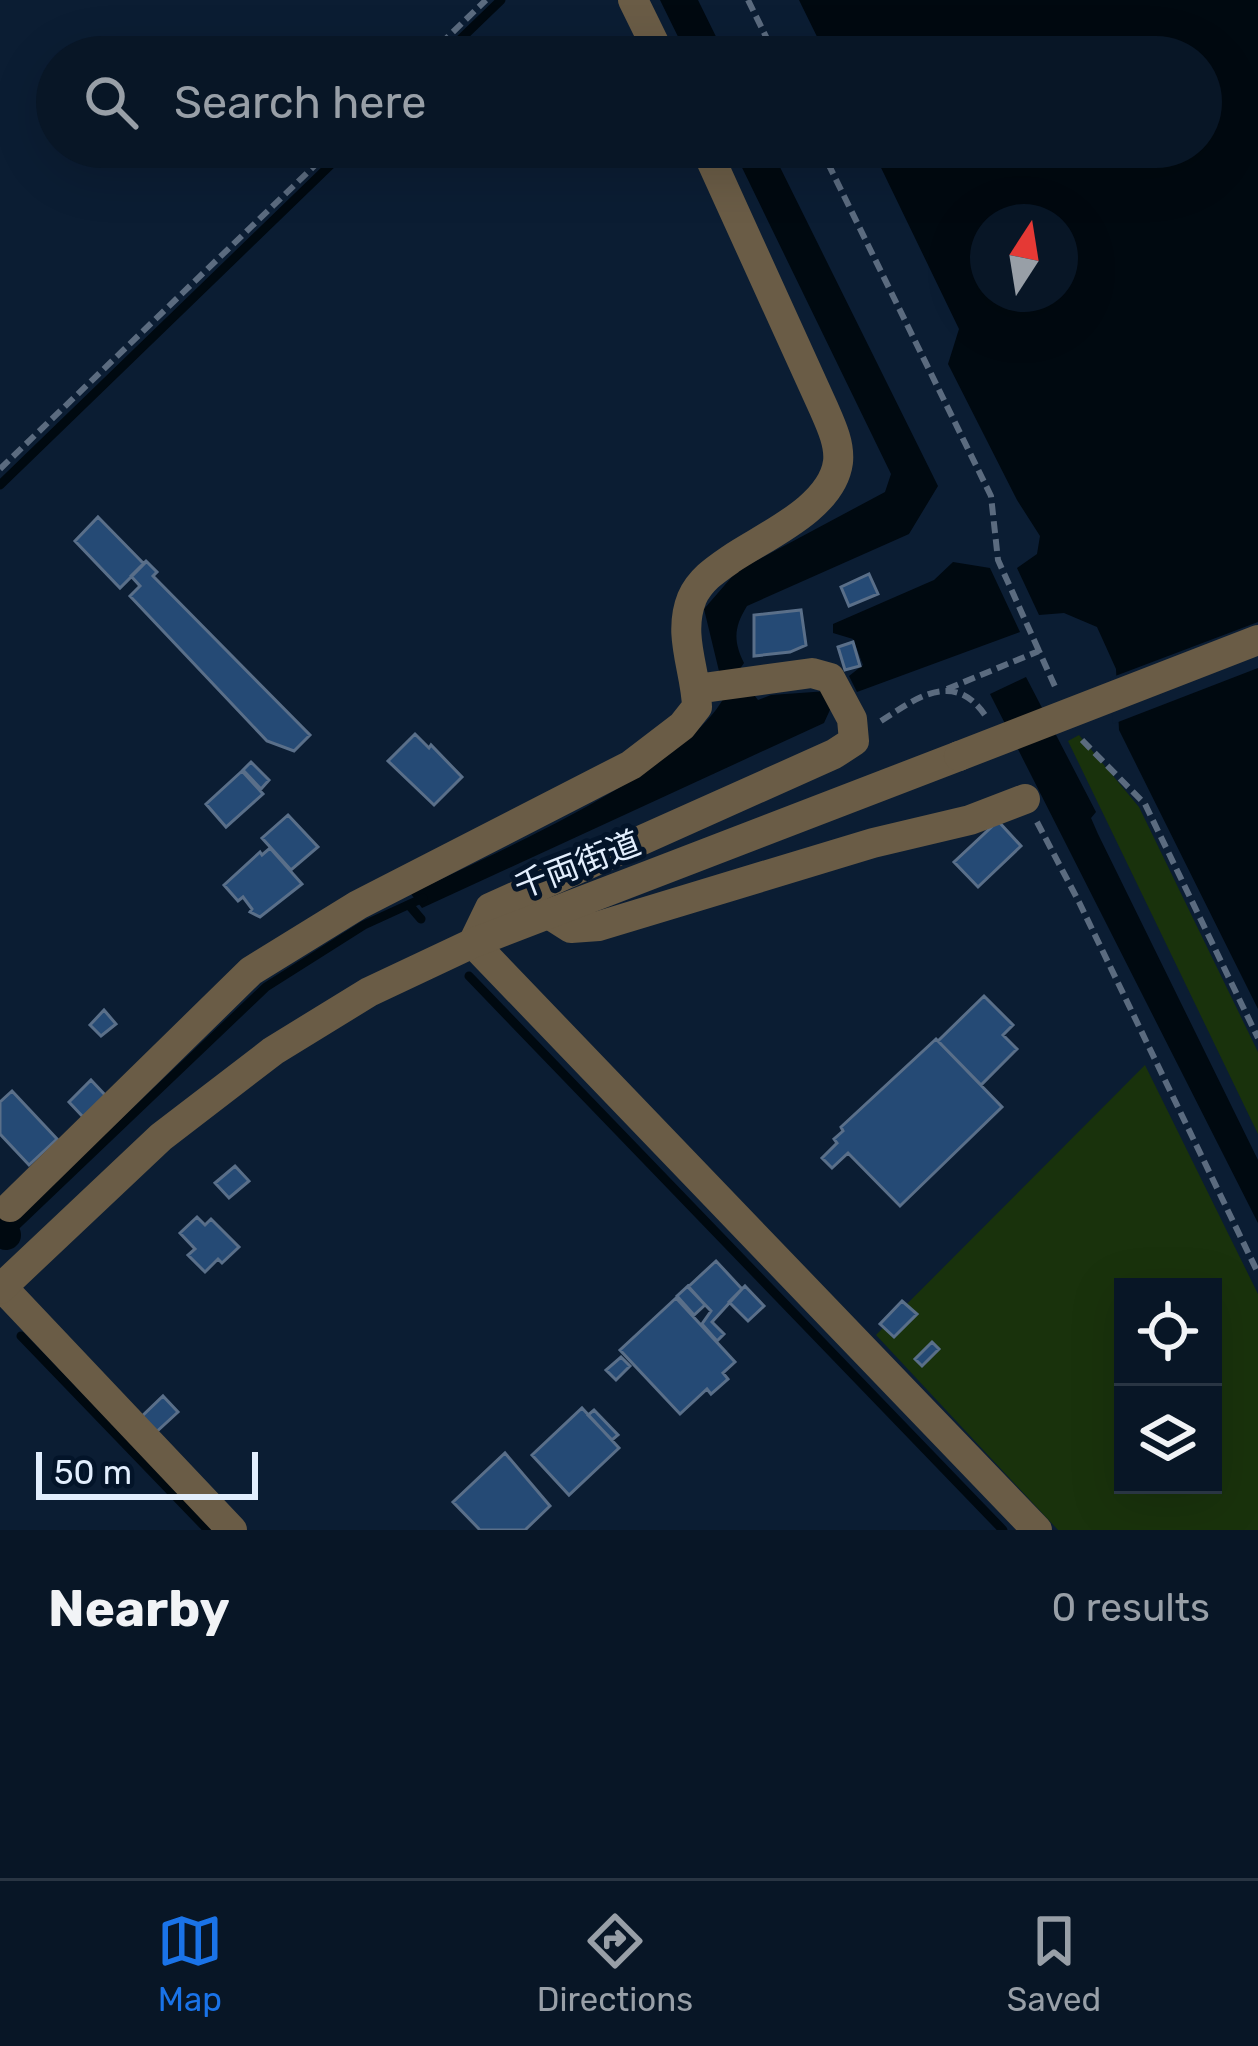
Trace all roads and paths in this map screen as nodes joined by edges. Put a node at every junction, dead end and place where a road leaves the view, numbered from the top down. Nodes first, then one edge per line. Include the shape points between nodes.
1 (487, 0) edge
2 (633, 0) edge
3 (748, 0) edge
4 (449, 36) edge
5 (651, 36) edge
6 (766, 36) edge
7 (312, 168) edge
8 (715, 168) edge
9 (830, 168) edge
10 (0, 469) edge
11 (1258, 640) edge
12 (1039, 651) junction
13 (721, 686) junction
14 (944, 690) junction
15 (1060, 697) dead end
16 (1076, 729) dead end
17 (993, 731) dead end
18 (854, 740) junction
19 (1025, 799) joint
20 (549, 914) junction
21 (473, 943) junction
22 (1258, 1038) edge
23 (4, 1206) edge
24 (1258, 1273) edge
25 (0, 1287) edge
26 (232, 1530) edge
27 (1037, 1530) edge

1 - 4 path
2 - 5 street
3 - 6 path
7 - 10 path
8 - 13 street via 835,435 838,462 829,488 809,507 694,592 686,647
9 - 12 path via 991,496 998,560
11 - 20 street, 千両街道, bridge
12 - 14 path
12 - 15 path
13 - 18 street via 812,673 839,691
13 - 23 street via 653,752 358,905 250,971
14 - 17 path via 975,702
14 - 18 path via 922,694
16 - 22 path via 1145,805
18 - 21 street via 490,908
19 - 20 street via 599,926 571,928
19 - 24 path
20 - 21 street, 千両街道
21 - 25 street, 千両街道 via 369,992 235,1078
21 - 27 street
25 - 26 street

